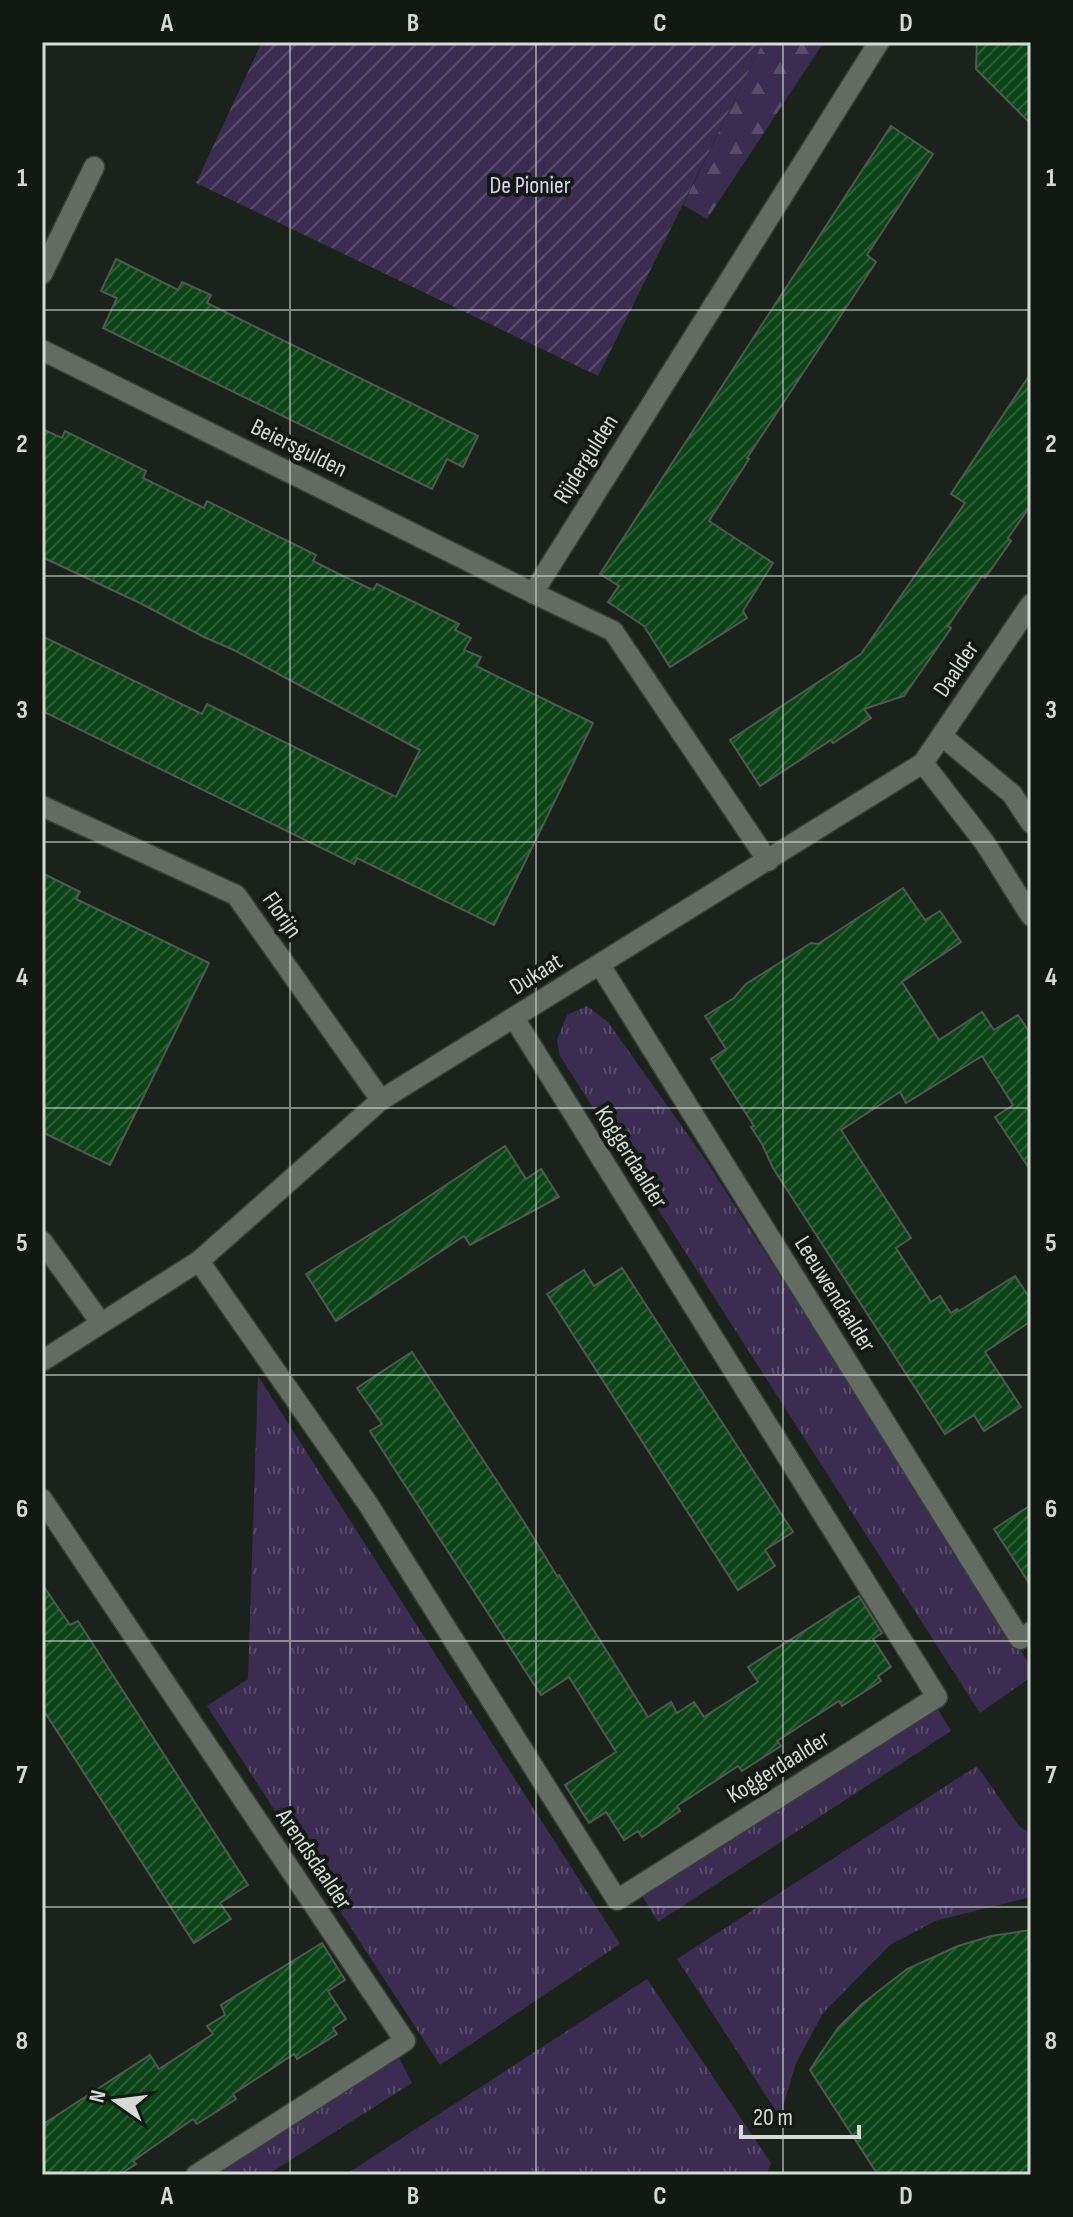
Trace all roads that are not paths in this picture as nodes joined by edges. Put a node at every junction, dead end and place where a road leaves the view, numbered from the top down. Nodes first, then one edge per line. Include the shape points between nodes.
1 (879, 42) edge
2 (94, 167) dead end
3 (42, 274) edge
4 (42, 350) edge
5 (533, 593) junction
6 (1031, 604) edge
7 (942, 736) junction
8 (923, 763) junction
9 (42, 806) edge
10 (1031, 823) edge
11 (768, 861) junction
12 (1031, 916) edge
13 (600, 965) junction
14 (514, 1018) junction
15 (381, 1100) junction
16 (42, 1241) edge
17 (199, 1261) junction
18 (101, 1323) junction
19 (42, 1361) edge
20 (42, 1499) edge
21 (1031, 1632) edge
22 (196, 2175) edge

1 - 5 street, Rijdergulden
2 - 3 street
4 - 5 street, Beiersgulden
5 - 11 street via 613,631
6 - 7 street, Daalder
7 - 8 street, Daalder
7 - 10 street via 1012,794
8 - 11 street, Dukaat
8 - 12 street via 985,843
9 - 15 street, Florijn via 236,895
11 - 13 street, Dukaat
13 - 14 street, Dukaat
13 - 21 street, Leeuwendaalder via 1020,1639
14 - 15 street, Dukaat
14 - 17 street, Koggerdaalder via 937,1697 617,1900 368,1504
15 - 17 street, Dukaat
16 - 18 street
17 - 18 street, Dukaat
18 - 19 street, Dukaat
20 - 22 street, Arendsdaalder via 405,2041

